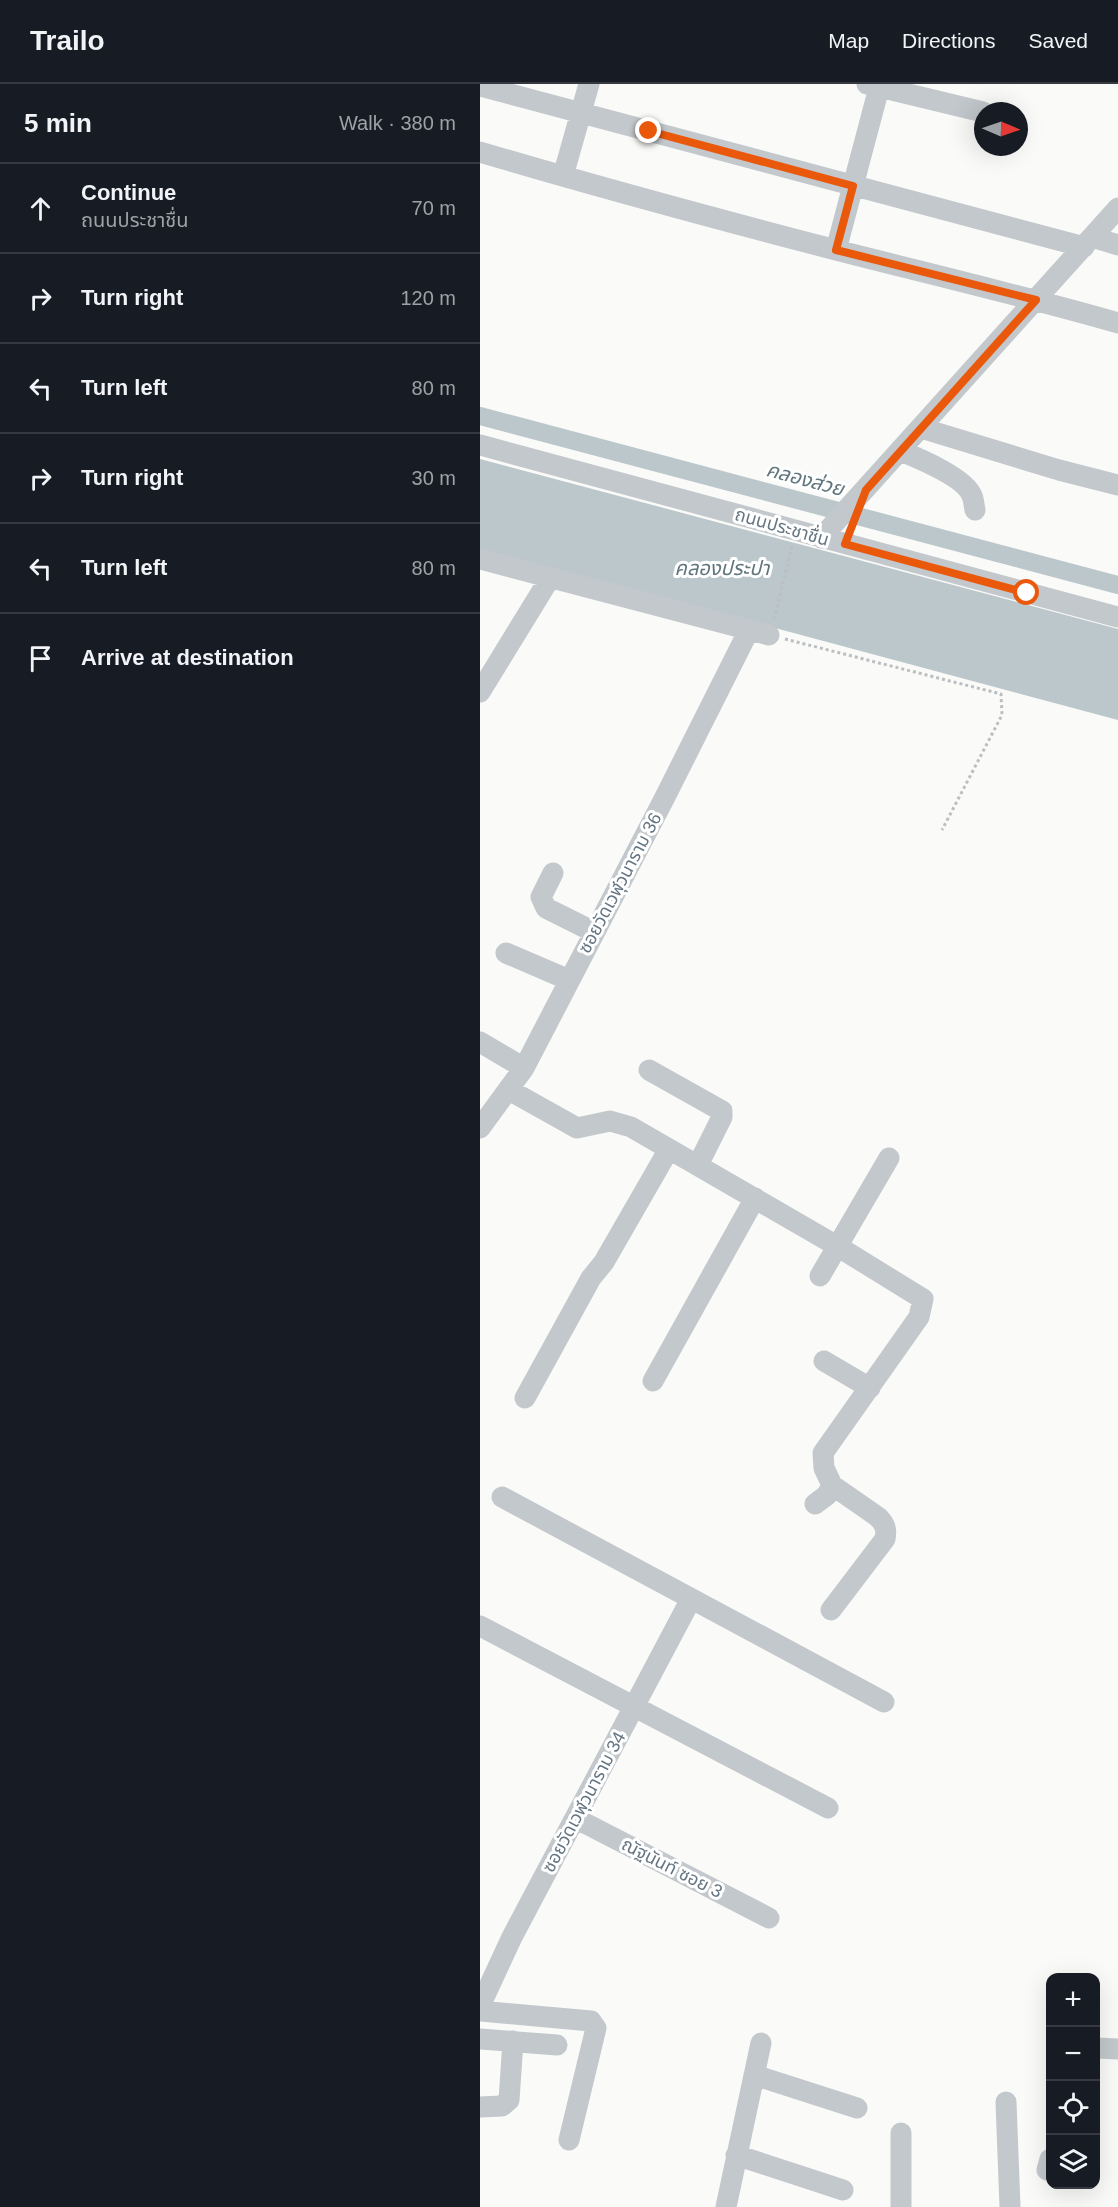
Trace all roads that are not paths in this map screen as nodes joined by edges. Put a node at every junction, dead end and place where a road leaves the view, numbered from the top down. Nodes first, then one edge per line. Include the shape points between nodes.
1 (589, 84) edge
2 (875, 85) edge
3 (480, 86) edge
4 (974, 110) edge
5 (581, 113) junction
6 (480, 152) edge
7 (563, 176) junction
8 (853, 186) junction
9 (1118, 208) edge
10 (1088, 242) junction
11 (1118, 245) edge
12 (836, 250) junction
13 (1036, 300) junction
14 (1118, 323) edge
15 (921, 428) junction
16 (480, 445) edge
17 (900, 451) junction
18 (1118, 485) edge
19 (866, 490) junction
20 (975, 510) dead end
21 (821, 538) junction
22 (845, 544) junction
23 (480, 559) edge
24 (550, 578) junction
25 (1118, 617) edge
26 (480, 692) edge
27 (553, 873) dead end
28 (594, 932) junction
29 (506, 953) dead end
30 (569, 980) junction
31 (480, 1042) edge
32 (524, 1068) junction
33 (649, 1070) dead end
34 (509, 1090) junction
35 (481, 1126) edge
36 (669, 1149) junction
37 (889, 1158) dead end
38 (698, 1165) junction
39 (755, 1198) junction
40 (837, 1246) junction
41 (820, 1276) dead end
42 (824, 1361) dead end
43 (653, 1381) dead end
44 (870, 1388) junction
45 (525, 1398) dead end
46 (832, 1485) junction
47 (502, 1497) dead end
48 (815, 1504) dead end
49 (691, 1599) junction
50 (831, 1610) dead end
51 (480, 1626) edge
52 (884, 1702) dead end
53 (635, 1706) junction
54 (828, 1808) dead end
55 (574, 1818) junction
56 (769, 1918) dead end
57 (480, 2007) edge
58 (480, 2011) edge
59 (480, 2039) edge
60 (513, 2042) junction
61 (761, 2043) dead end
62 (557, 2045) dead end
63 (1100, 2048) edge
64 (1118, 2049) edge
65 (754, 2075) junction
66 (1006, 2102) dead end
67 (480, 2107) edge
68 (857, 2108) dead end
69 (901, 2133) dead end
70 (569, 2140) dead end
71 (736, 2155) junction
72 (843, 2190) dead end
73 (726, 2207) edge
74 (901, 2207) edge
75 (1010, 2207) edge

1 - 5 street
2 - 4 street
2 - 8 street
3 - 5 street
5 - 7 street
5 - 8 street
6 - 7 street
7 - 12 street
8 - 10 street
8 - 12 street
9 - 10 street
10 - 11 street
10 - 13 street
12 - 13 street
13 - 14 street
13 - 15 street
15 - 17 street
15 - 18 street
16 - 21 street, ถนนประชาชื่น
17 - 19 street
17 - 20 street via 927,461 954,478 972,494
19 - 21 street
19 - 22 street
21 - 22 street, ถนนประชาชื่น
22 - 25 street, ถนนประชาชื่น
23 - 24 street
24 - 26 street
24 - 28 street, ซอยวัดเวฬุวนาราม 36 via 764,629 670,788
27 - 28 street via 542,897 546,908
28 - 30 street, ซอยวัดเวฬุวนาราม 36
29 - 30 street
30 - 32 street, ซอยวัดเวฬุวนาราม 36
31 - 32 street
32 - 34 street, ซอยวัดเวฬุวนาราม 36
33 - 38 street via 722,1111
34 - 35 street, ซอยวัดเวฬุวนาราม 36
34 - 36 street via 577,1128 610,1121 631,1127
36 - 38 street
36 - 45 street
37 - 40 street
38 - 39 street
39 - 40 street
39 - 43 street
40 - 41 street
40 - 44 street via 923,1299 919,1317
42 - 44 street
44 - 46 street via 823,1453 824,1468
46 - 48 street
46 - 50 street via 878,1516 886,1533
47 - 49 street
49 - 52 street
49 - 53 street, ซอยวัดเวฬุวนาราม 34
51 - 53 street
53 - 54 street
53 - 55 street, ซอยวัดเวฬุวนาราม 34
55 - 56 street, ณัฐนันท์ ซอย 3
55 - 57 street, ซอยวัดเวฬุวนาราม 34
58 - 70 street via 581,2019 591,2021 596,2028
59 - 60 street
60 - 62 street
60 - 67 street via 509,2100 501,2106
61 - 65 street
63 - 64 street
65 - 68 street
65 - 71 street
66 - 75 street
69 - 74 street
71 - 72 street
71 - 73 street

